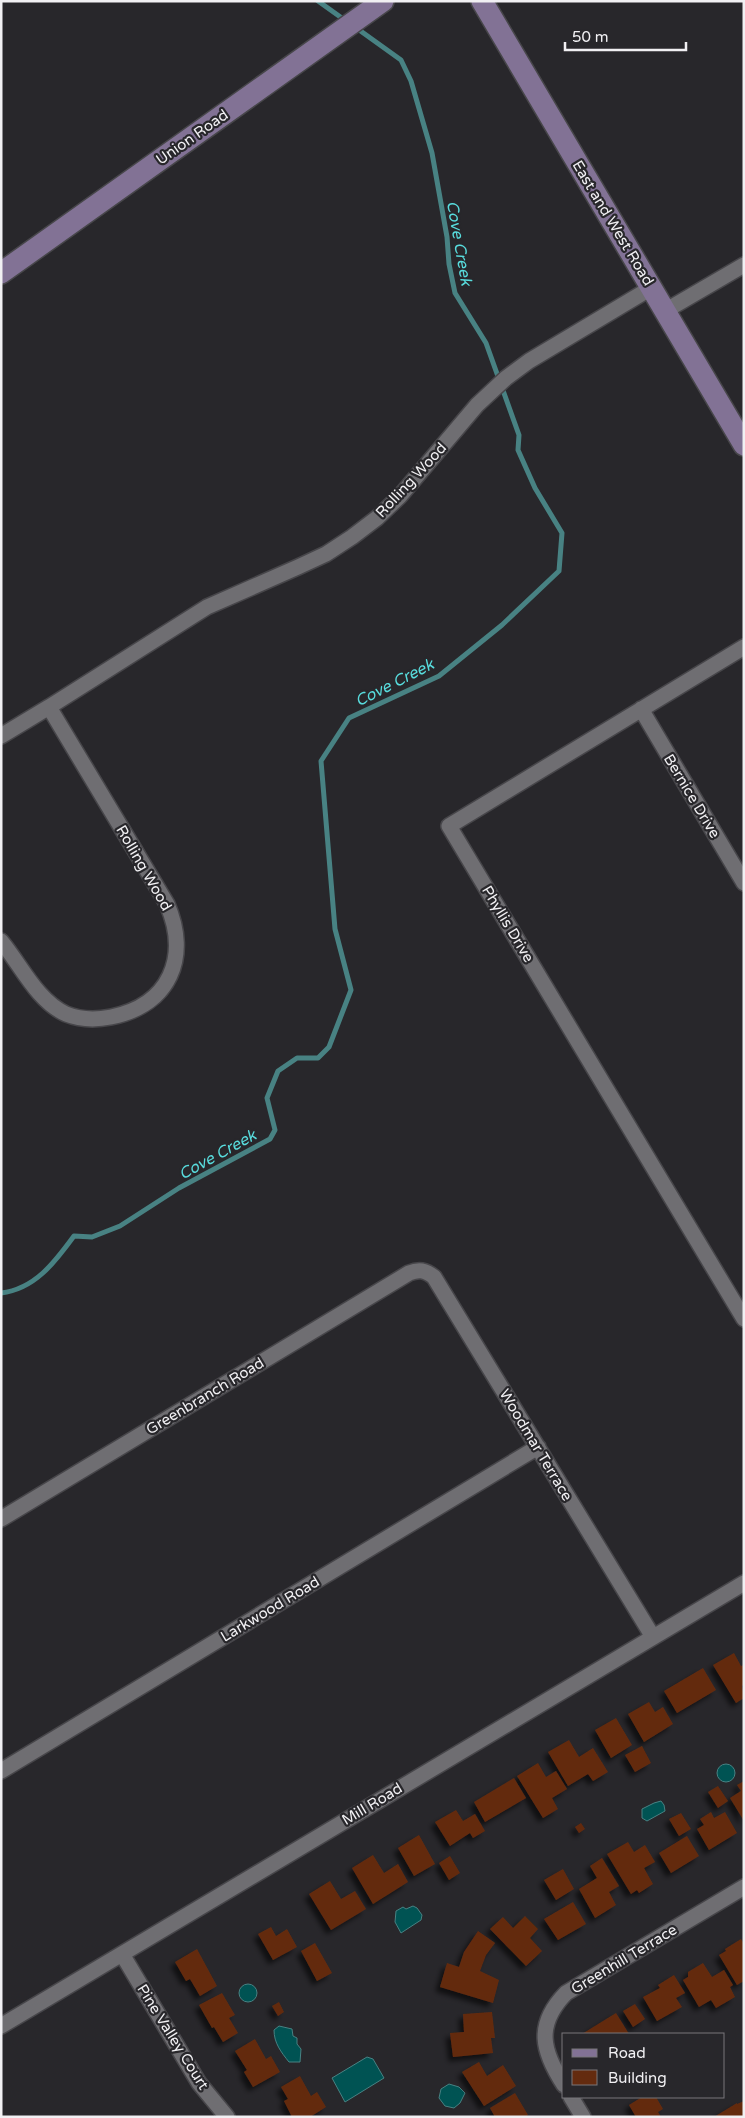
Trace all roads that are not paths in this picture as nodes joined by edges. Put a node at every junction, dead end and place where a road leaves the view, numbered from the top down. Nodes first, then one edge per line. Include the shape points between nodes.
1 (383, 1) edge
2 (482, 1) edge
3 (744, 265) edge
4 (1, 273) edge
5 (651, 288) junction
6 (665, 311) junction
7 (744, 445) edge
8 (744, 647) edge
9 (49, 707) junction
10 (641, 709) junction
11 (1, 736) edge
12 (744, 883) edge
13 (1, 941) edge
14 (408, 1273) joint
15 (743, 1317) edge
16 (538, 1447) junction
17 (1, 1519) edge
18 (744, 1583) edge
19 (653, 1637) junction
20 (1, 1771) edge
21 (744, 1887) edge
22 (122, 1954) junction
23 (1, 2026) edge
24 (562, 2082) edge
25 (572, 2098) edge
26 (227, 2117) edge
27 (583, 2117) edge

1 - 4 street, Union Road
2 - 5 street, East and West Road
3 - 6 street
5 - 6 street, East and West Road
5 - 9 street, Rolling Wood via 506,378 477,405 400,496 352,537 326,554 207,608
6 - 7 street, East and West Road
8 - 10 street, Phyllis Drive
9 - 11 street, Rolling Wood
9 - 13 street, Rolling Wood via 167,904 174,921 177,952 165,984 139,1008 100,1019 83,1018 67,1014 41,995
10 - 12 street, Bernice Drive
10 - 15 street, Phyllis Drive via 449,826
14 - 16 street, Woodmar Terrace via 426,1271 434,1277
14 - 17 street, Greenbranch Road
16 - 19 street, Woodmar Terrace
16 - 20 street, Larkwood Road
18 - 19 street, Mill Road
19 - 22 street, Mill Road
21 - 24 street, Greenhill Terrace via 566,1993 556,2003 549,2015 545,2044 549,2060
22 - 23 street, Mill Road
22 - 26 street, Pine Valley Court via 199,2083
25 - 27 street

